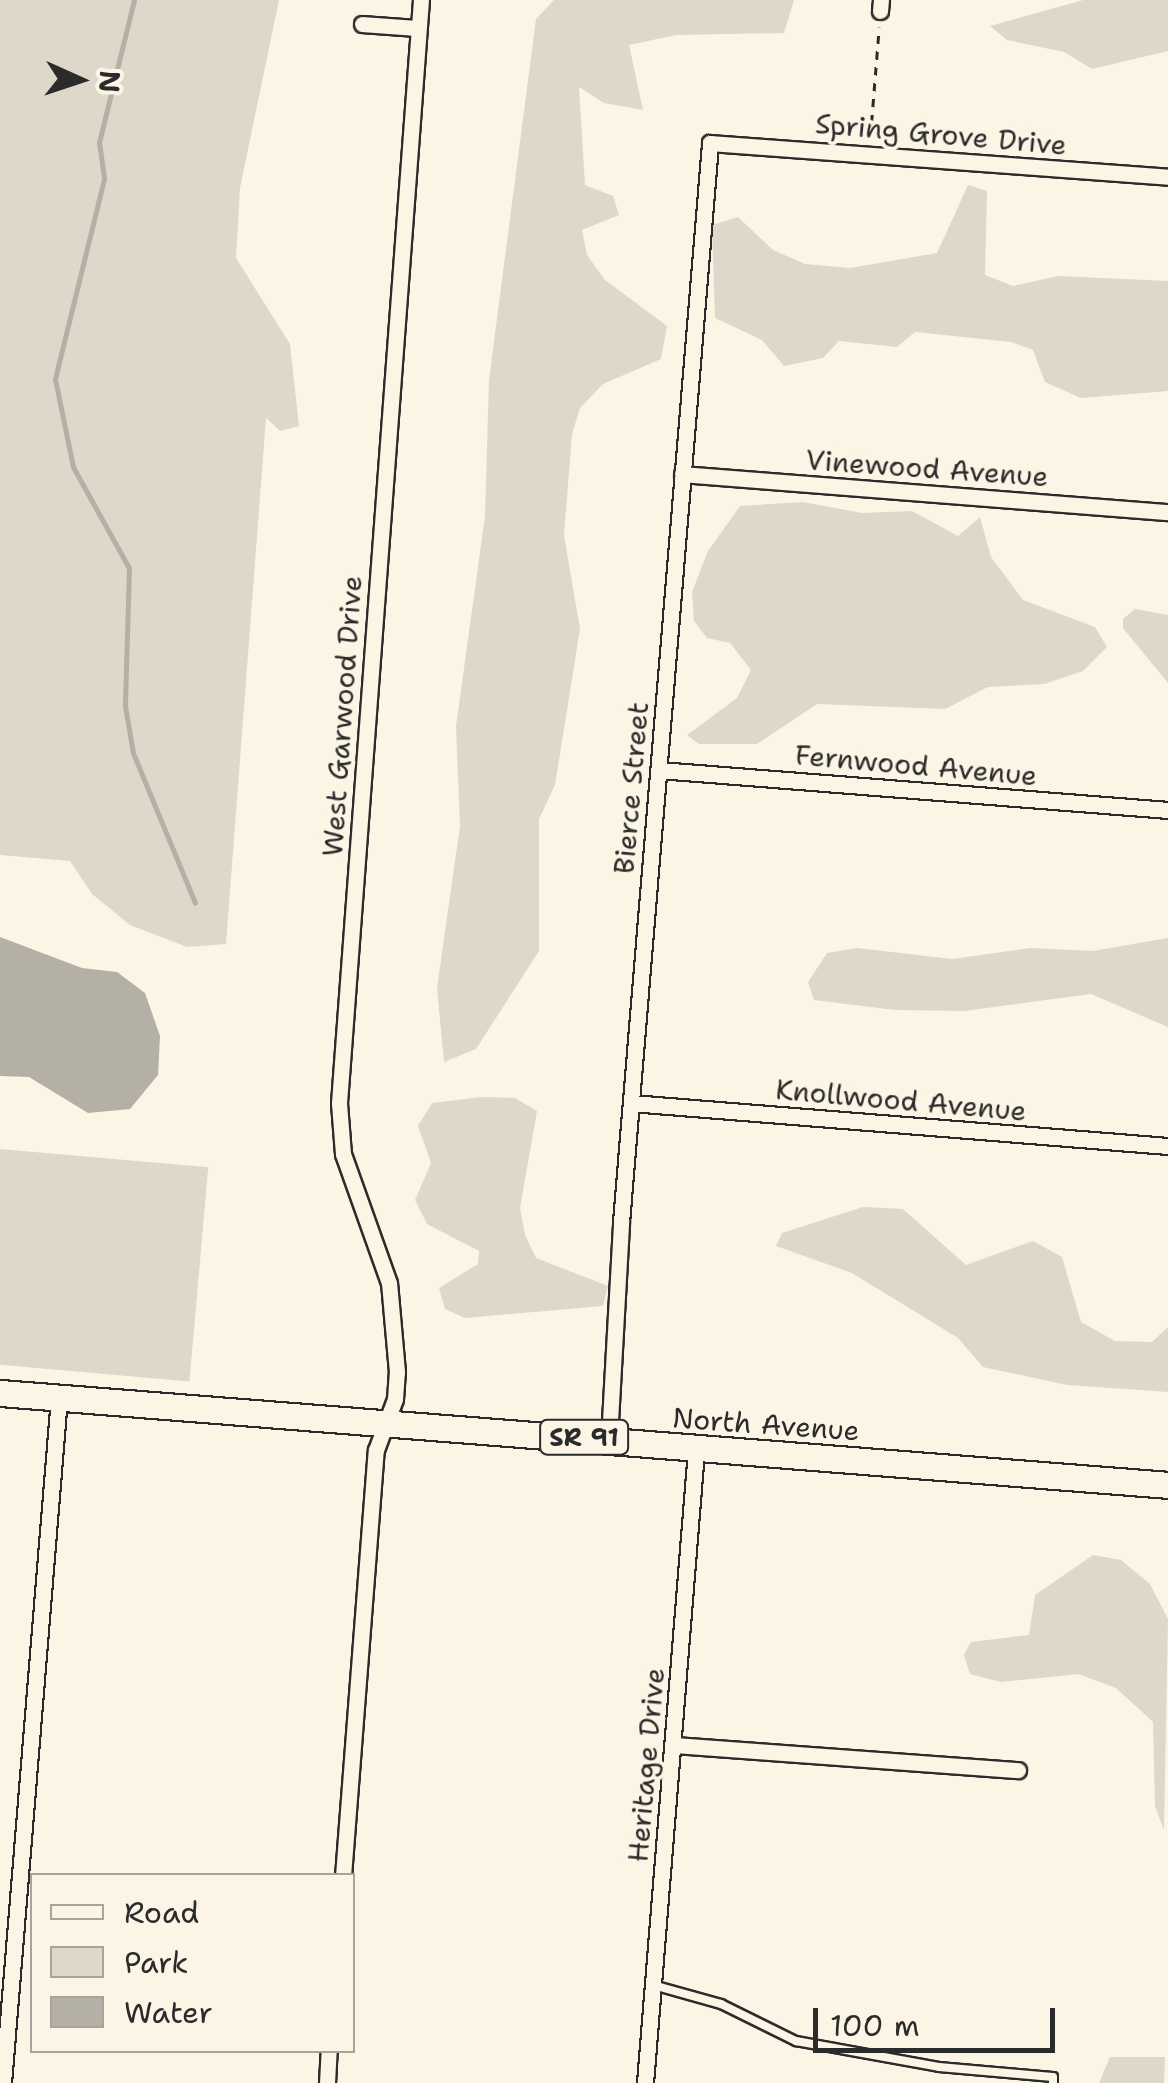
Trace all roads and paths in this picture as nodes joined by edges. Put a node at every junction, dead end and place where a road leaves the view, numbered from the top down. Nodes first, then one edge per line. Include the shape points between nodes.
1 (421, 0) edge
2 (881, 5) edge
3 (362, 24) dead end
4 (416, 28) junction
5 (710, 143) joint
6 (868, 154) junction
7 (1168, 177) edge
8 (682, 474) junction
9 (1168, 512) edge
10 (659, 770) junction
11 (1168, 810) edge
12 (631, 1103) junction
13 (1168, 1146) edge
14 (0, 1394) edge
15 (59, 1398) junction
16 (383, 1425) junction
17 (609, 1439) junction
18 (696, 1450) junction
19 (1168, 1485) edge
20 (675, 1746) junction
21 (1018, 1770) dead end
22 (343, 1873) edge
23 (653, 1985) junction
24 (329, 2053) edge
25 (962, 2069) junction
26 (3, 2083) edge
27 (326, 2083) edge
28 (645, 2083) edge
29 (961, 2083) edge
30 (1052, 2083) edge

1 - 4 street, West Garwood Drive
2 - 6 path
3 - 4 street
4 - 16 street, West Garwood Drive via 338,1103 346,1166 382,1257 394,1309 395,1399
5 - 6 street, Spring Grove Drive
5 - 8 street, Bierce Street
6 - 7 street, Spring Grove Drive
8 - 9 street, Vinewood Avenue
8 - 10 street, Bierce Street
10 - 11 street, Fernwood Avenue
10 - 12 street, Bierce Street
12 - 13 street, Knollwood Avenue
12 - 17 street, Bierce Street
14 - 15 main road, North Avenue / SR 91
15 - 16 main road, North Avenue / SR 91
15 - 26 street
16 - 17 main road, North Avenue / SR 91
16 - 22 street, West Garwood Drive
17 - 18 main road, North Avenue / SR 91
18 - 19 main road, North Avenue / SR 91
18 - 20 street, Heritage Drive
20 - 21 street
20 - 23 street, Heritage Drive
23 - 25 lane via 721,2004 796,2041
23 - 28 street, Heritage Drive
24 - 27 street
25 - 29 lane
25 - 30 lane via 1053,2076

